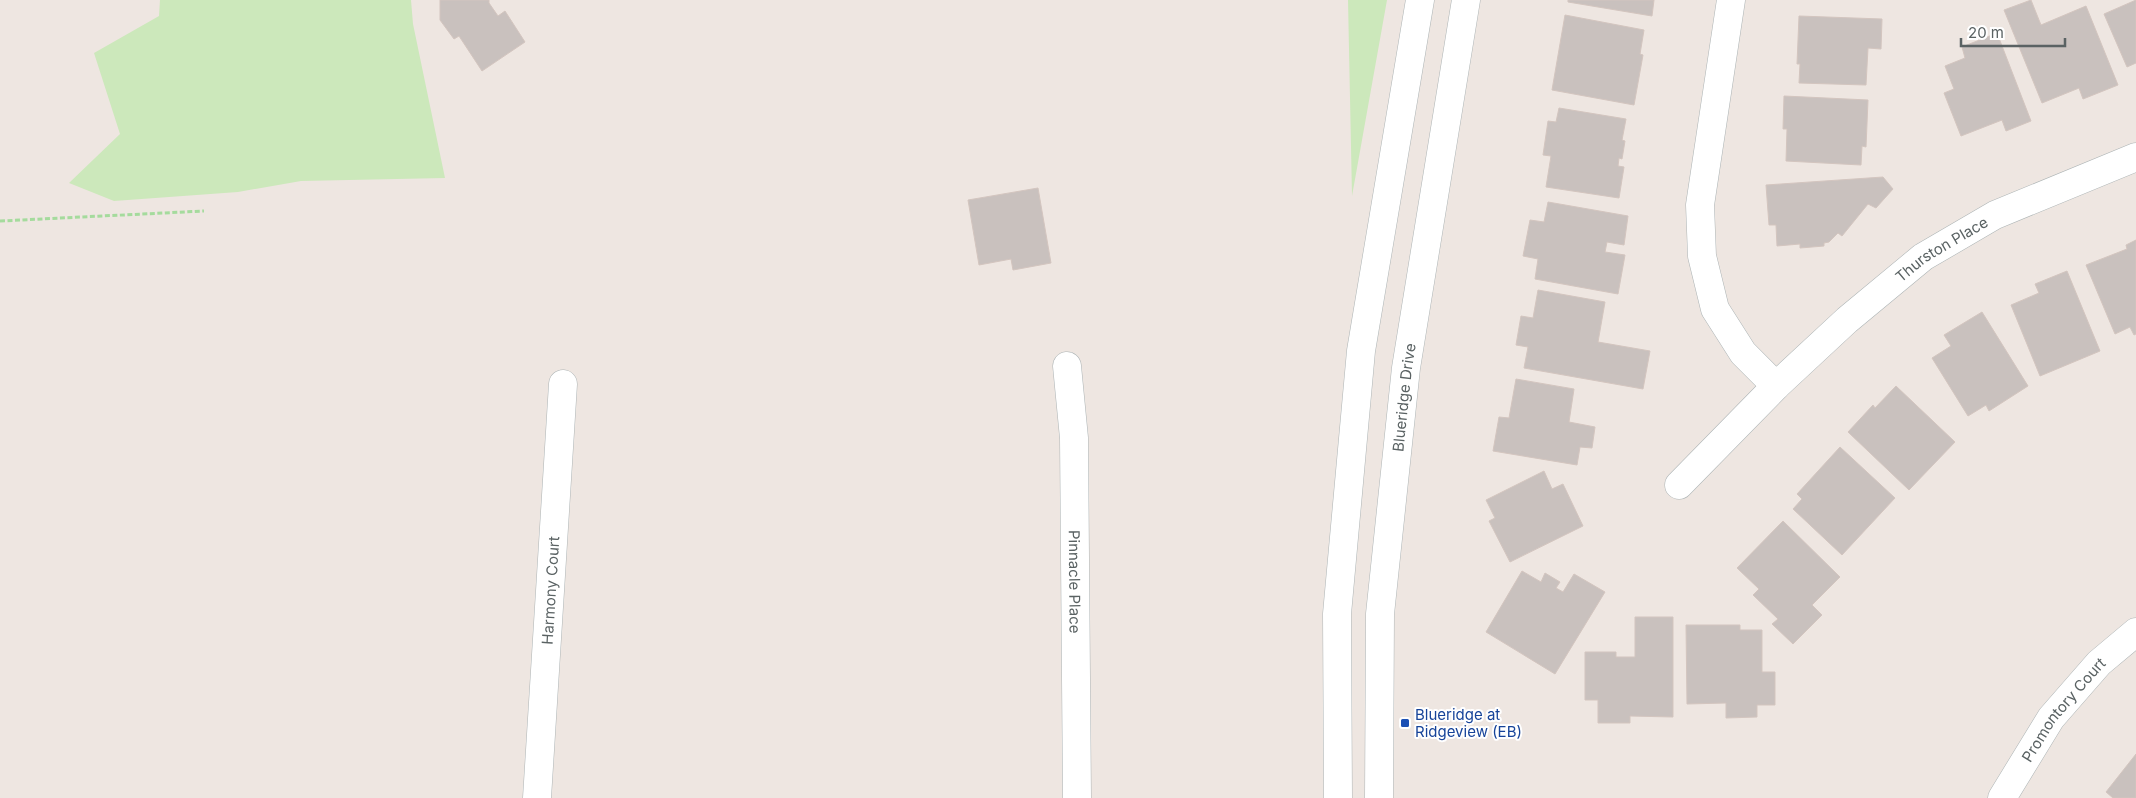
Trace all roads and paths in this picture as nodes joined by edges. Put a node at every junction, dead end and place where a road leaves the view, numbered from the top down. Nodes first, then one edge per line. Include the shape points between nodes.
1 (1420, 0) edge
2 (1466, 0) edge
3 (1731, 0) edge
4 (2136, 157) edge
5 (204, 211) dead end
6 (0, 221) edge
7 (1067, 366) dead end
8 (563, 384) dead end
9 (1776, 386) junction
10 (1679, 485) dead end
11 (2136, 632) edge
12 (536, 798) edge
13 (1077, 798) edge
14 (1338, 798) edge
15 (1379, 798) edge
16 (2002, 798) edge

1 - 14 street via 1361,351 1337,614
2 - 15 street, Blueridge Drive via 1406,368 1380,614
3 - 9 street via 1700,205 1702,256 1715,309 1743,353
4 - 9 street, Thurston Place via 1995,215 1923,257 1847,320
5 - 6 path
7 - 13 street, Pinnacle Place via 1074,438
8 - 12 street, Harmony Court
9 - 10 street, Thurston Place
11 - 16 street, Promontory Court via 2099,664 2051,718

